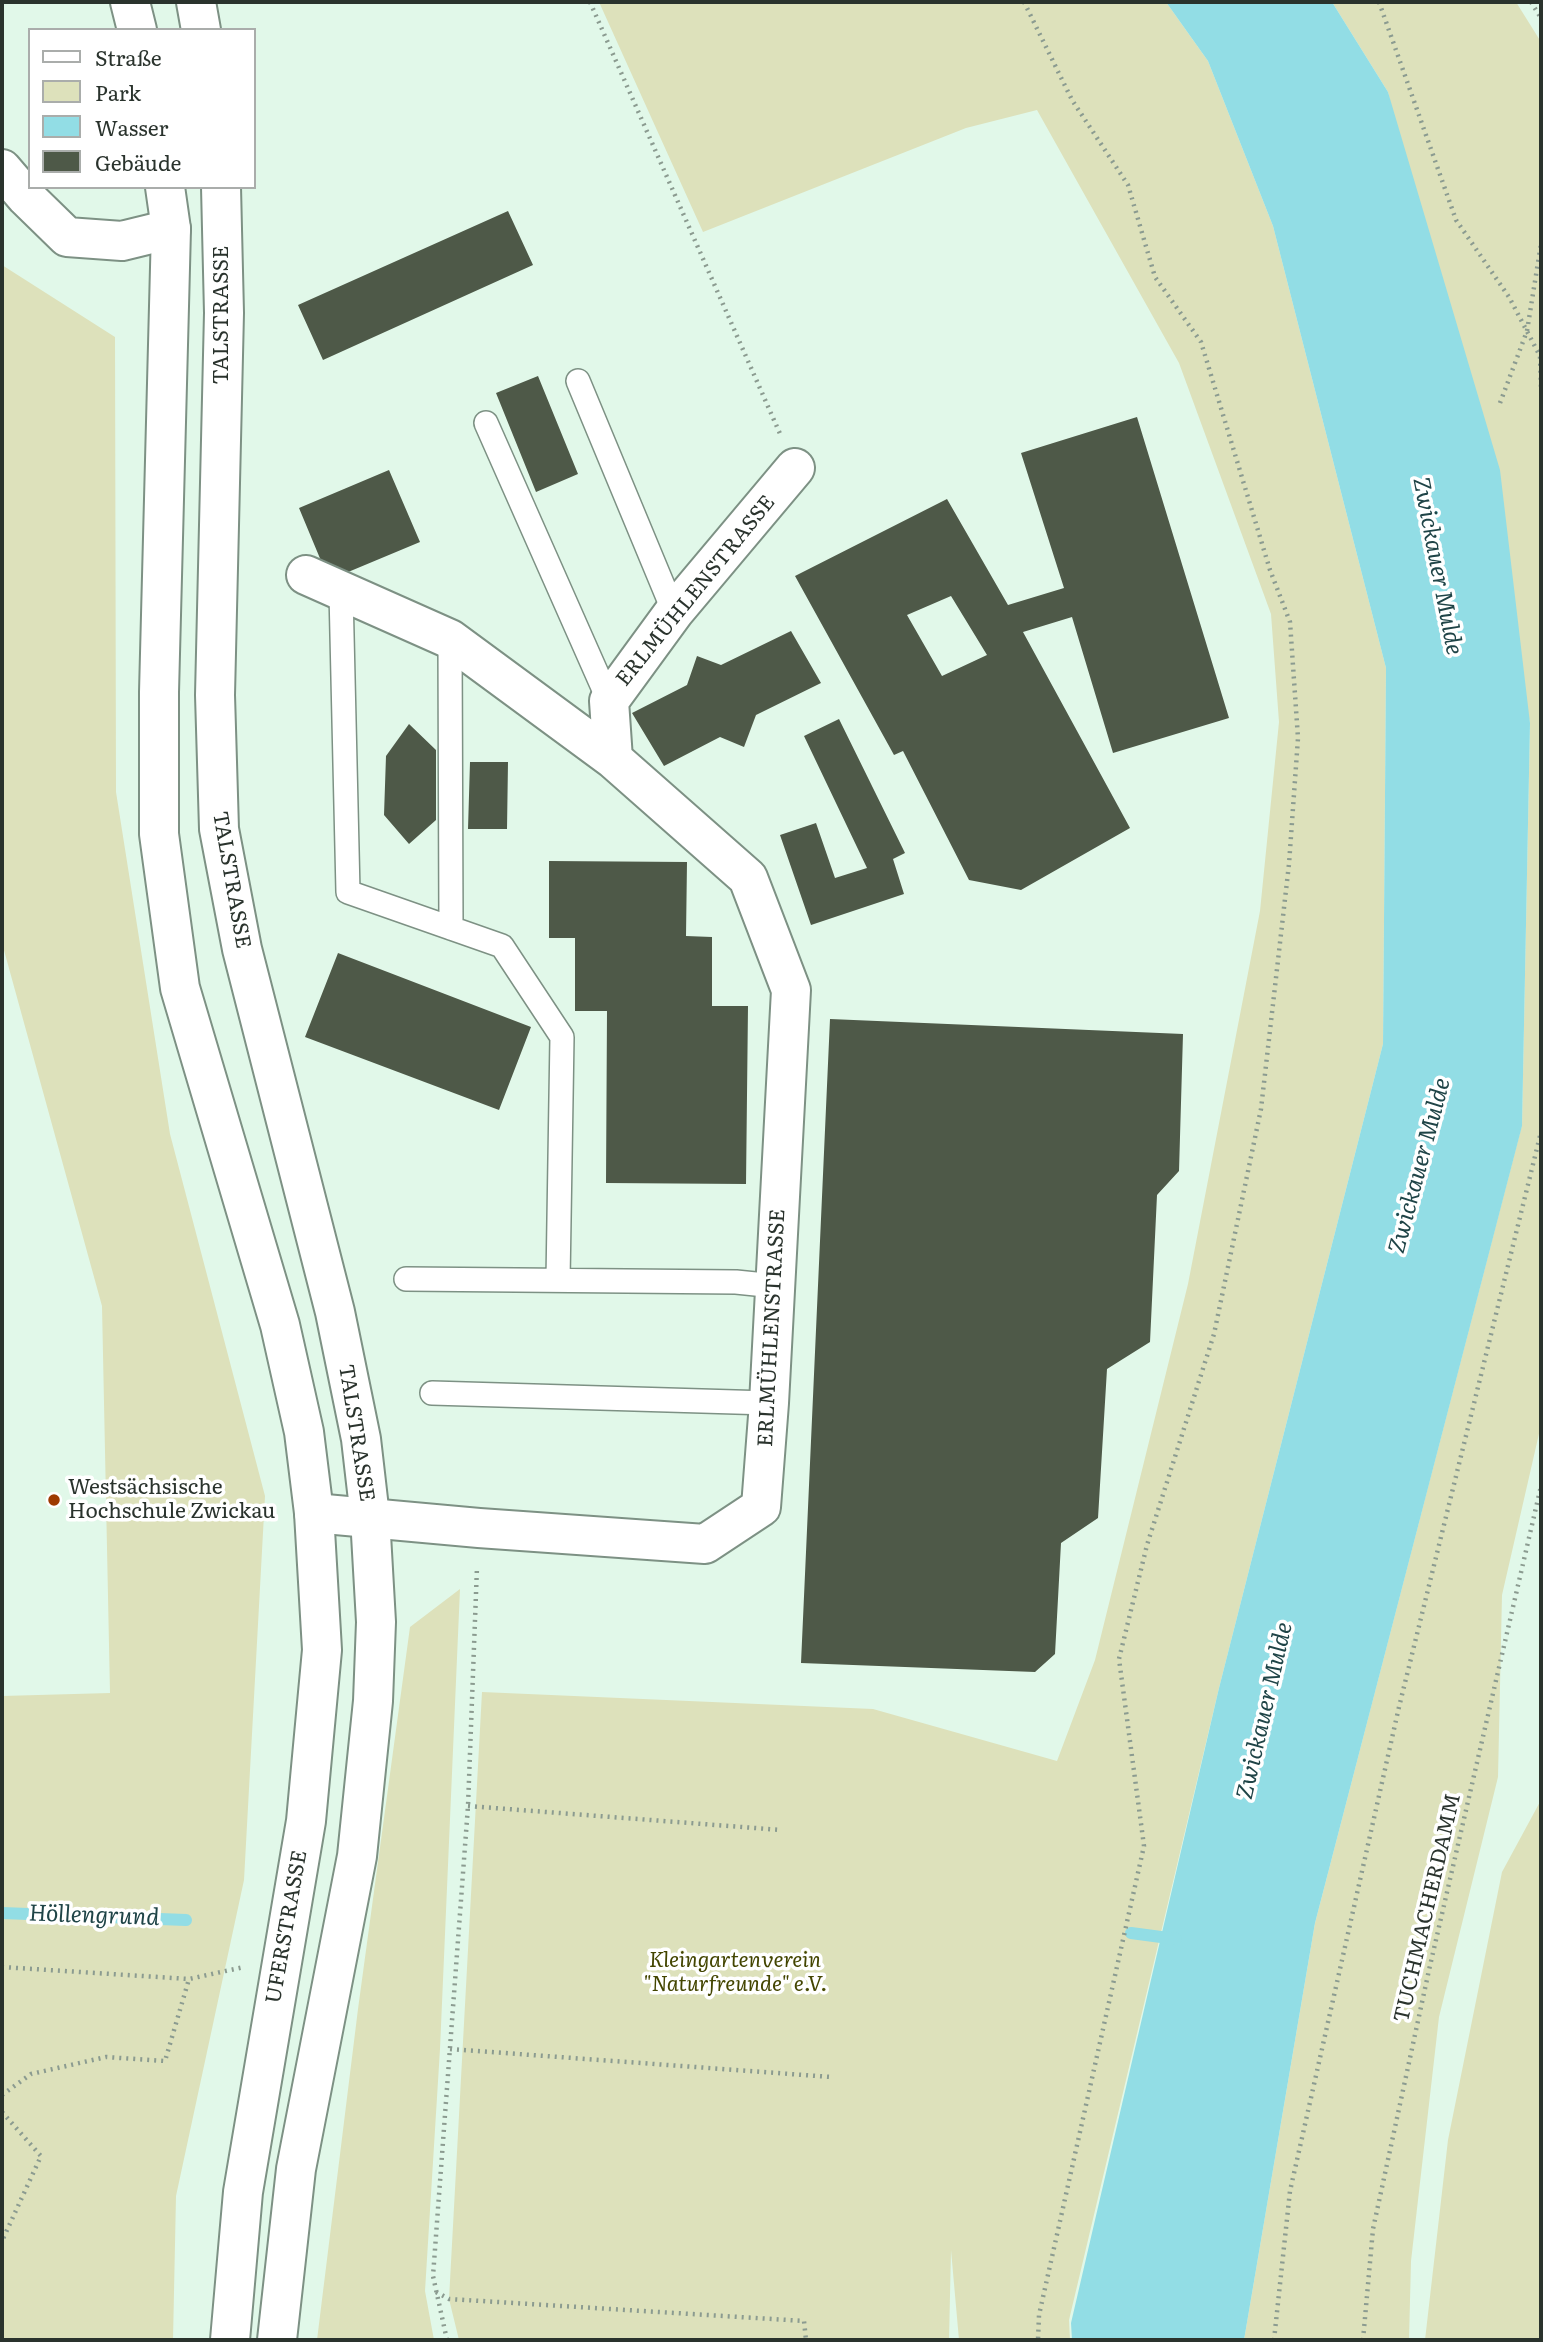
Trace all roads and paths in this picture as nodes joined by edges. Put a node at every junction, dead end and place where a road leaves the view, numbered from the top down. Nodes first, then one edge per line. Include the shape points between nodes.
1 (130, 2) edge
2 (196, 2) edge
3 (590, 2) edge
4 (1024, 2) edge
5 (1379, 2) edge
6 (1531, 2) edge
7 (1541, 18) edge
8 (136, 28) edge
9 (201, 28) edge
10 (2, 169) edge
11 (164, 189) edge
12 (221, 189) edge
13 (171, 229) junction
14 (1541, 244) edge
15 (1527, 331) junction
16 (578, 381) dead end
17 (1541, 388) edge
18 (1500, 403) dead end
19 (486, 424) dead end
20 (795, 468) joint
21 (306, 575) dead end
22 (341, 592) junction
23 (674, 612) junction
24 (450, 639) junction
25 (609, 701) junction
26 (612, 759) junction
27 (451, 928) junction
28 (1541, 1132) edge
29 (406, 1279) dead end
30 (558, 1280) junction
31 (775, 1286) junction
32 (432, 1393) dead end
33 (769, 1403) junction
34 (1541, 1486) edge
35 (314, 1513) junction
36 (370, 1517) junction
37 (479, 1528) junction
38 (468, 1807) junction
39 (781, 1830) dead end
40 (281, 1960) junction
41 (2, 1967) edge
42 (189, 1979) junction
43 (450, 2049) junction
44 (831, 2077) dead end
45 (2, 2095) edge
46 (2, 2112) edge
47 (2, 2241) edge
48 (436, 2292) junction
49 (230, 2340) edge
50 (277, 2340) edge
51 (447, 2340) edge
52 (806, 2340) edge
53 (1038, 2340) edge
54 (1275, 2340) edge
55 (1363, 2340) edge

1 - 8 main road
2 - 9 main road
3 - 20 path
4 - 53 path via 1072,100 1128,185 1155,277 1202,342 1290,622 1298,738 1289,864 1261,1110 1214,1334 1147,1545 1119,1659 1144,1846 1039,2315
5 - 15 path via 1456,220
6 - 7 path
10 - 13 main road via 66,237 122,241
11 - 13 main road
12 - 36 main road, TALSTRASSE via 224,313 215,695 219,829 245,961 335,1312 361,1439
13 - 35 main road via 159,834 180,988 280,1325 304,1433
14 - 15 path
15 - 17 path via 1539,356
15 - 18 path
16 - 23 lane
19 - 25 lane
20 - 23 main road, ERLMÜHLENSTRASSE
21 - 22 main road, ERLMÜHLENSTRASSE
22 - 24 main road, ERLMÜHLENSTRASSE
22 - 27 lane via 348,892
23 - 25 main road, ERLMÜHLENSTRASSE
24 - 26 main road, ERLMÜHLENSTRASSE
24 - 27 lane
25 - 26 main road, ERLMÜHLENSTRASSE
26 - 31 main road, ERLMÜHLENSTRASSE via 748,878 791,990
27 - 30 lane via 502,946 562,1037
28 - 54 path via 1399,1707 1290,2191
29 - 30 lane
30 - 31 lane
31 - 33 main road, ERLMÜHLENSTRASSE
32 - 33 lane
33 - 37 main road, ERLMÜHLENSTRASSE via 761,1507 705,1544
34 - 55 path, TUCHMACHERDAMM via 1373,2229
35 - 36 main road, ERLMÜHLENSTRASSE
35 - 40 main road, UFERSTRASSE via 322,1650 306,1821
36 - 37 main road, ERLMÜHLENSTRASSE
36 - 50 main road via 376,1622 364,1805 296,2169
37 - 38 path
38 - 39 path
38 - 43 path
40 - 42 path
40 - 49 main road, UFERSTRASSE via 243,2192
41 - 42 path
42 - 45 path via 165,2061 106,2057 31,2074
43 - 44 path
43 - 48 path via 433,2276
46 - 47 path via 41,2156
48 - 51 path
48 - 52 path via 449,2299 804,2321

